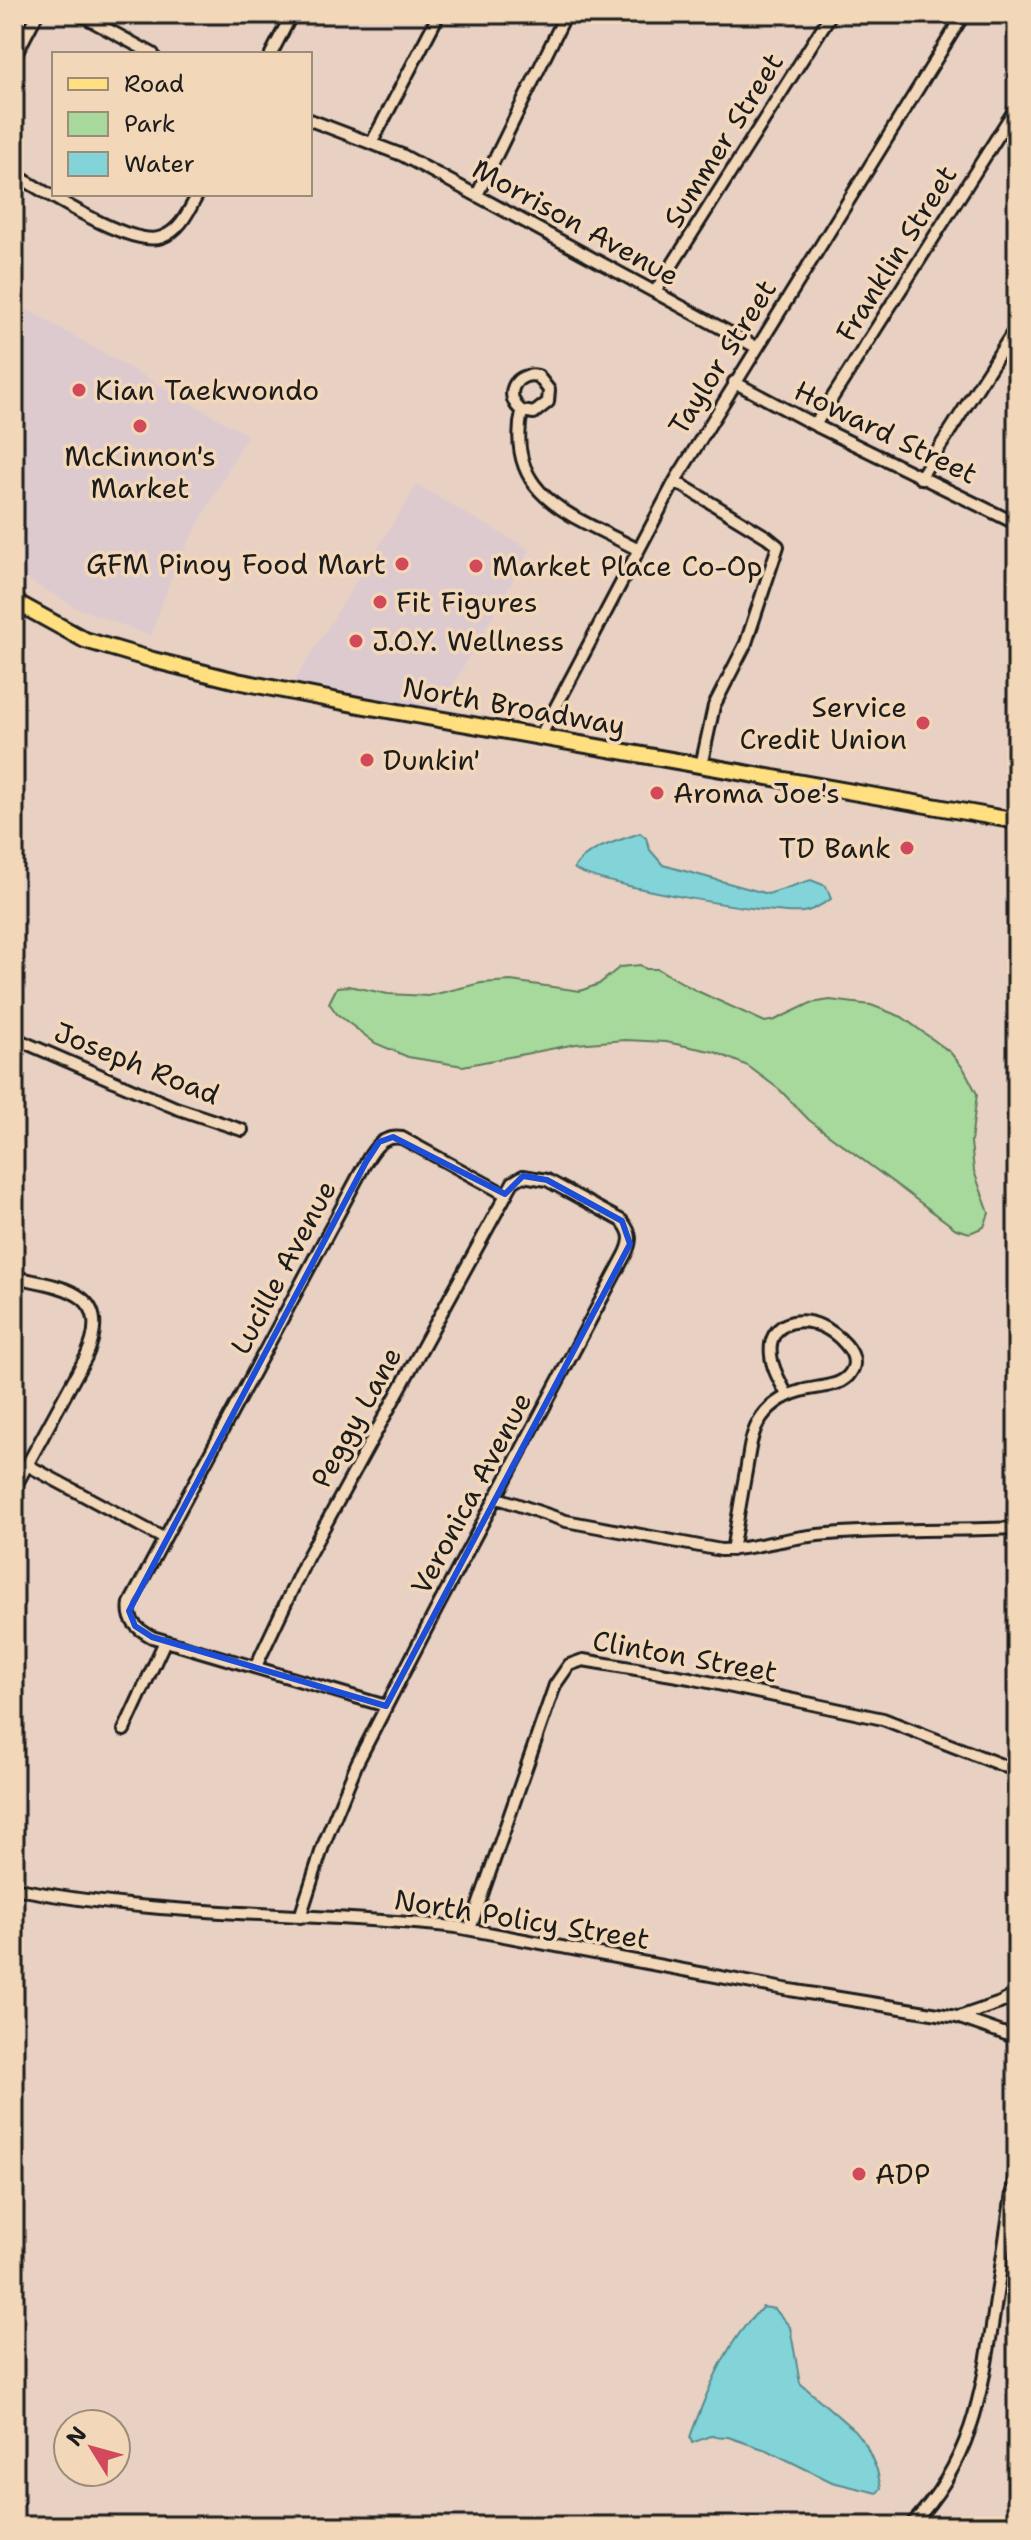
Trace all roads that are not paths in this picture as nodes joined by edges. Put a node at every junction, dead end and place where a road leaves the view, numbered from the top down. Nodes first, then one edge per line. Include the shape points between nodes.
1 (37, 14) edge
2 (79, 14) edge
3 (292, 14) edge
4 (439, 14) edge
5 (566, 14) edge
6 (831, 14) edge
7 (964, 14) edge
8 (149, 52) edge
9 (272, 52) edge
10 (14, 58) edge
11 (1017, 106) edge
12 (312, 121) edge
13 (372, 142) junction
14 (14, 174) edge
15 (52, 195) edge
16 (477, 195) junction
17 (54, 196) edge
18 (197, 196) edge
19 (655, 292) junction
20 (1017, 326) edge
21 (756, 347) junction
22 (734, 382) junction
23 (522, 411) dead end
24 (815, 425) junction
25 (920, 478) junction
26 (675, 481) junction
27 (1017, 524) edge
28 (637, 549) junction
29 (14, 601) edge
30 (540, 737) junction
31 (701, 766) junction
32 (1017, 821) edge
33 (14, 1038) edge
34 (242, 1130) dead end
35 (505, 1194) junction
36 (14, 1277) edge
37 (787, 1395) junction
38 (27, 1465) junction
39 (14, 1489) edge
40 (495, 1497) junction
41 (1017, 1528) edge
42 (163, 1538) junction
43 (732, 1550) junction
44 (165, 1641) junction
45 (256, 1666) junction
46 (386, 1706) junction
47 (124, 1730) dead end
48 (1017, 1771) edge
49 (14, 1888) edge
50 (300, 1917) junction
51 (470, 1929) junction
52 (1017, 1994) edge
53 (957, 2017) junction
54 (1017, 2038) edge
55 (1017, 2160) edge
56 (910, 2526) edge

1 - 10 street
2 - 8 street
3 - 9 street
4 - 13 street
5 - 16 street
6 - 19 street, Summer Street
7 - 21 street, Taylor Street
11 - 24 street, Franklin Street
12 - 13 street, Morrison Avenue
13 - 16 street, Morrison Avenue
14 - 15 street
16 - 19 street, Morrison Avenue
17 - 18 street via 139,239 163,237 173,230
19 - 21 street, Morrison Avenue
20 - 25 street
21 - 22 street, Taylor Street
22 - 24 street, Howard Street
22 - 26 street, Taylor Street
23 - 28 street via 519,450 537,491
24 - 25 street, Howard Street
25 - 27 street, Howard Street
26 - 28 street, Taylor Street
26 - 31 street via 778,546 746,643 714,706
28 - 30 street, Taylor Street
29 - 30 main road, North Broadway via 85,640 153,660 288,691
30 - 31 main road, North Broadway
31 - 32 main road, North Broadway
33 - 34 street, Joseph Road via 176,1108
35 - 40 street, Veronica Avenue via 523,1176 547,1180 622,1221 630,1244
35 - 42 street, Lucille Avenue via 402,1138 379,1142
35 - 45 street, Peggy Lane via 307,1558
36 - 38 street via 64,1287 85,1299 95,1321 86,1357
37 - 37 street via 835,1384 853,1369 849,1350 822,1326 794,1321 774,1335 772,1362
37 - 43 street via 767,1410 754,1431
38 - 39 street
38 - 42 street
40 - 43 street via 566,1521 708,1550
40 - 46 street, Veronica Avenue
41 - 43 street via 850,1532
42 - 44 street, Lucille Avenue via 129,1611 135,1626
44 - 45 street, Lucille Avenue
44 - 47 street
45 - 46 street, Lucille Avenue
46 - 50 street, Veronica Avenue via 345,1789
48 - 51 street, Clinton Street via 883,1719 690,1678 576,1661 555,1685
49 - 50 street, North Policy Street via 96,1903
50 - 51 street, North Policy Street
51 - 53 street, North Policy Street
52 - 53 street
53 - 54 street, North Policy Street
55 - 56 street via 978,2407 953,2469

